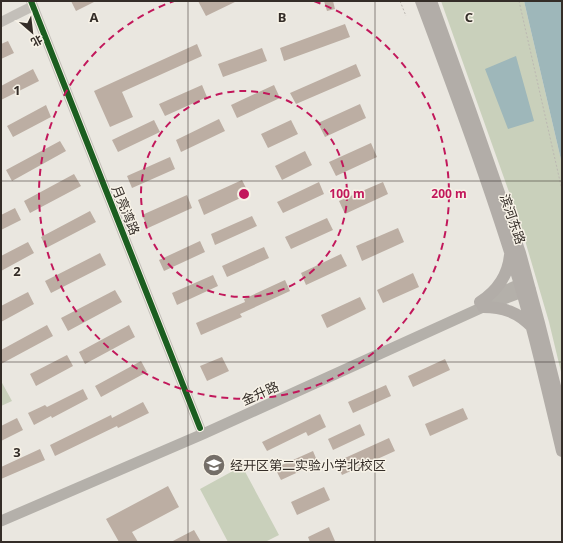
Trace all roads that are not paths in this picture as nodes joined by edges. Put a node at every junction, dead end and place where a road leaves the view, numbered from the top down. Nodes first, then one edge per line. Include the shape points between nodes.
1 (421, 1) edge
2 (430, 1) edge
3 (32, 4) edge
4 (1, 22) edge
5 (510, 252) junction
6 (524, 286) junction
7 (481, 304) junction
8 (532, 327) junction
9 (562, 414) edge
10 (200, 428) junction
11 (562, 451) edge
12 (1, 514) edge
13 (1, 521) edge

1 - 5 main road, 滨河东路
2 - 6 main road, 滨河东路 via 520,253
3 - 4 street
3 - 10 street, 月亮湾路
5 - 6 main road, 滨河东路
5 - 7 main road via 502,281
6 - 7 main road, 金升路
6 - 8 main road, 滨河东路
6 - 9 main road, 滨河东路
7 - 8 main road via 505,309 520,316
7 - 10 main road, 金升路
7 - 13 main road, 金升路 via 203,434
8 - 11 main road, 滨河东路
10 - 12 main road, 金升路

